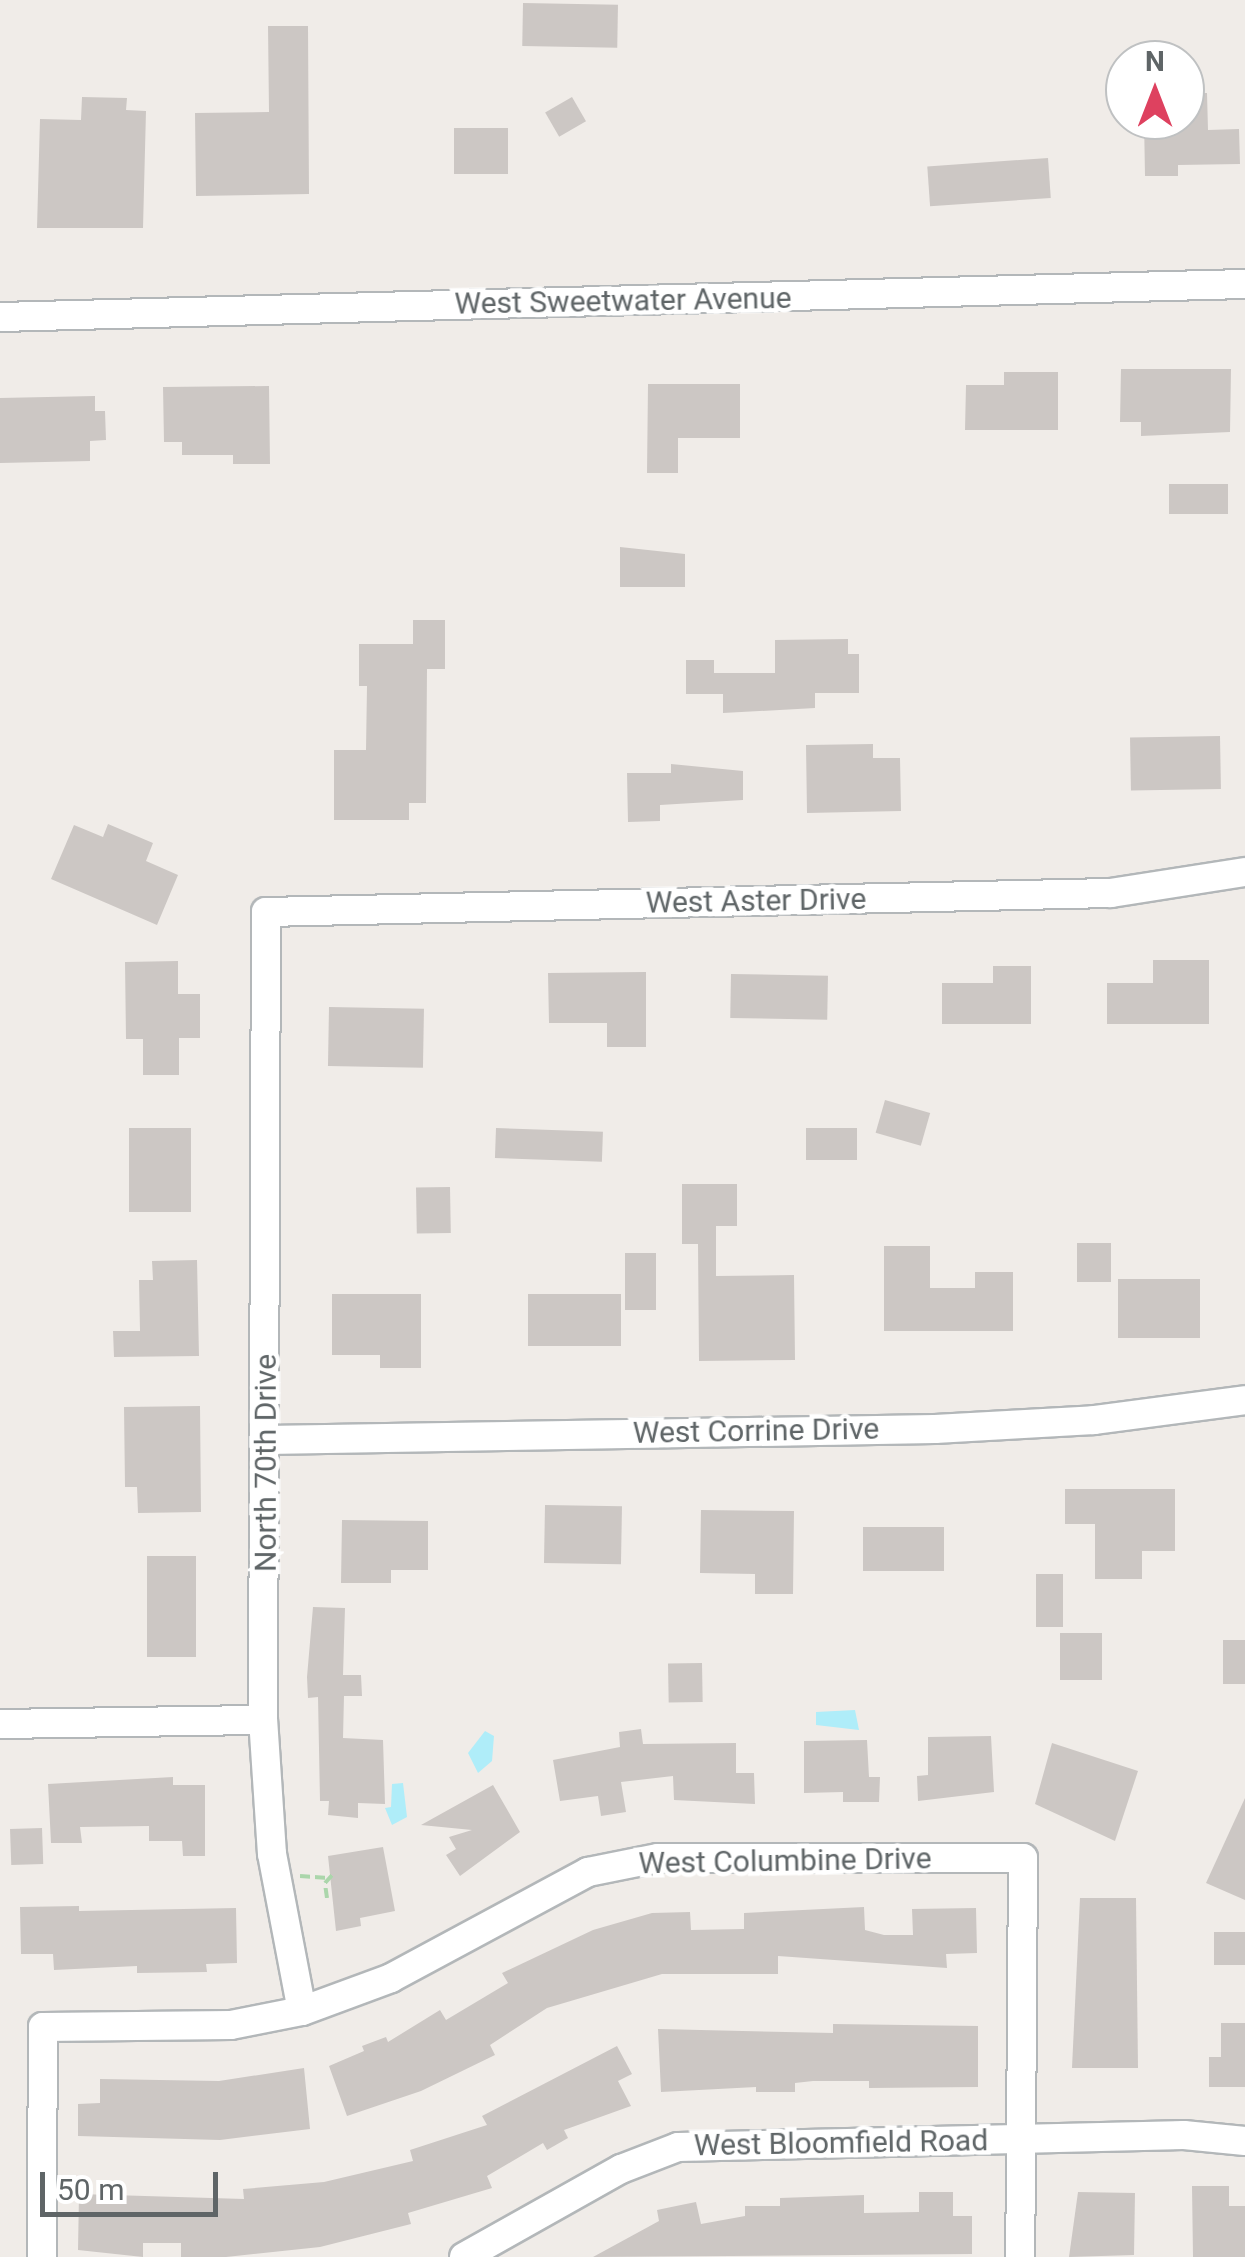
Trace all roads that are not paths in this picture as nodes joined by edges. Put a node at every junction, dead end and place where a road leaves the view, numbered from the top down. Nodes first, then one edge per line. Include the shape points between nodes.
1 (1245, 284) edge
2 (0, 317) edge
3 (1245, 872) edge
4 (266, 912) joint
5 (1245, 1400) edge
6 (266, 1440) junction
7 (263, 1720) junction
8 (0, 1724) edge
9 (302, 2011) junction
10 (1020, 2139) junction
11 (1245, 2141) edge
12 (42, 2257) edge
13 (464, 2257) edge
14 (1020, 2257) edge

1 - 2 street, West Sweetwater Avenue
3 - 4 street, West Aster Drive via 1110,893
4 - 6 street, North 70th Drive
5 - 6 street, West Corrine Drive via 1094,1420 935,1429
6 - 7 street, North 70th Drive
7 - 8 street
7 - 9 street, North 70th Drive via 272,1854
9 - 10 street, West Columbine Drive via 391,1978 588,1872 658,1858 1023,1858
9 - 12 street, West Columbine Drive via 230,2025 43,2027
10 - 11 street, West Bloomfield Road via 1184,2135
10 - 13 street, West Bloomfield Road via 678,2147 621,2170
10 - 14 street

